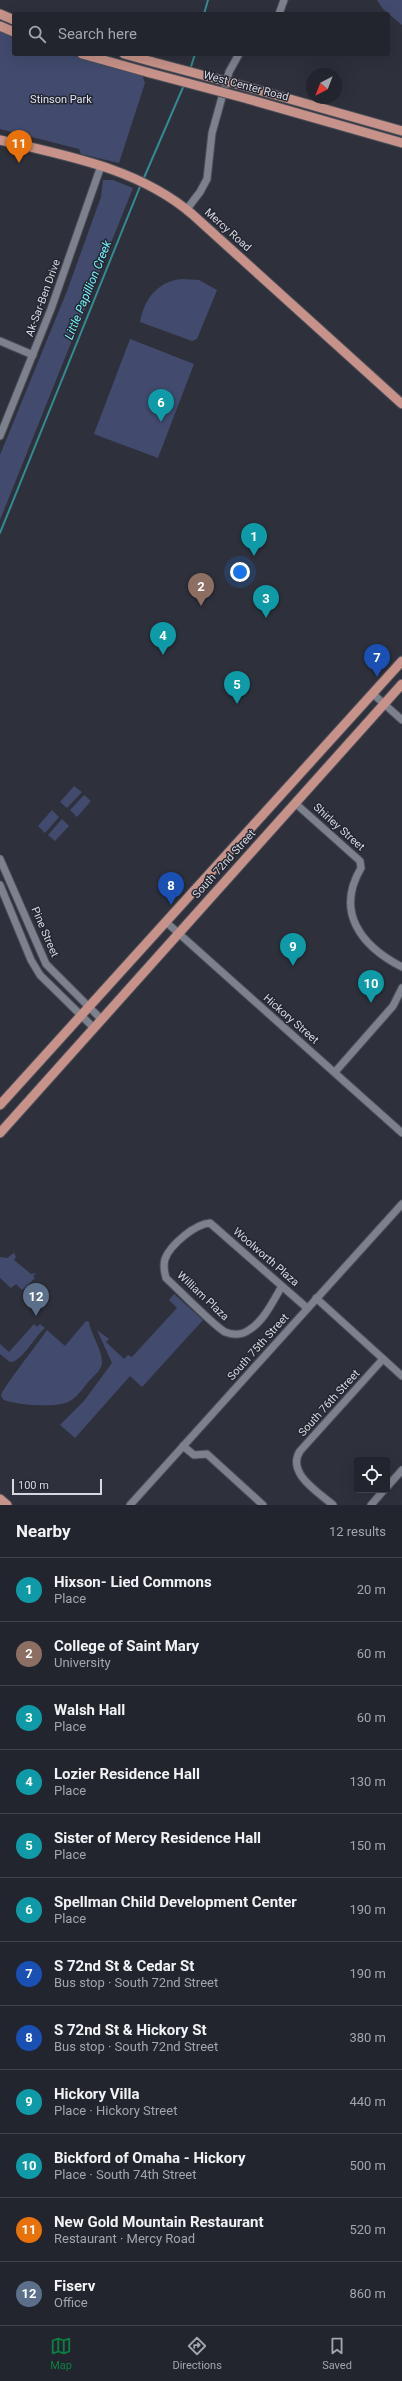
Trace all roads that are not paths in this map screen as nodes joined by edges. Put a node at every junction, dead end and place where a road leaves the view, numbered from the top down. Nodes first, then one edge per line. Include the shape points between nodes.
1 (284, 0) edge
2 (280, 12) edge
3 (0, 14) edge
4 (12, 19) edge
5 (0, 26) edge
6 (12, 31) edge
7 (89, 56) edge
8 (131, 56) edge
9 (238, 56) edge
10 (402, 131) edge
11 (0, 140) edge
12 (402, 143) edge
13 (101, 166) junction
14 (186, 209) junction
15 (0, 341) edge
16 (33, 355) junction
17 (402, 404) edge
18 (0, 436) edge
19 (402, 661) edge
20 (402, 684) edge
21 (373, 694) junction
22 (384, 704) junction
23 (402, 720) edge
24 (295, 803) junction
25 (0, 859) edge
26 (0, 885) edge
27 (166, 922) junction
28 (179, 934) junction
29 (402, 967) edge
30 (402, 988) edge
31 (89, 1006) junction
32 (81, 1015) junction
33 (102, 1020) junction
34 (94, 1028) junction
35 (334, 1072) junction
36 (0, 1105) edge
37 (0, 1133) edge
38 (402, 1133) edge
39 (402, 1204) edge
40 (166, 1278) joint
41 (282, 1286) junction
42 (316, 1298) junction
43 (307, 1308) junction
44 (383, 1359) junction
45 (402, 1376) edge
46 (183, 1446) junction
47 (402, 1470) edge
48 (390, 1484) edge
49 (381, 1493) edge
50 (0, 1499) edge
51 (134, 1504) edge
52 (6, 1505) edge
53 (263, 1505) edge
54 (333, 1505) edge
55 (371, 1505) edge

1 - 2 street
3 - 4 main road
5 - 6 main road
7 - 12 main road, West Center Road, bridge
8 - 10 main road, West Center Road, bridge
9 - 14 street via 229,72 212,133 207,179
11 - 13 main road, Mercy Road
13 - 14 main road, Mercy Road via 164,192
13 - 16 street, Ak-Sar-Ben Drive
14 - 17 main road, Mercy Road
15 - 16 street
16 - 18 street, Ak-Sar-Ben Drive
19 - 21 main road, South 72nd Street
20 - 22 main road, South 72nd Street
21 - 22 street
21 - 27 main road, South 72nd Street
22 - 23 street
22 - 24 main road, South 72nd Street
24 - 28 main road, South 72nd Street
24 - 29 street, Shirley Street via 360,861 361,868 352,886 350,898 353,921 362,935 378,951
25 - 31 street, Pine Street via 44,961 53,973
26 - 32 street, Pine Street via 36,968 46,983
27 - 28 street, Hickory Street
27 - 31 main road, South 72nd Street
28 - 33 main road, South 72nd Street
28 - 35 street, Hickory Street
30 - 35 street via 393,1006
31 - 32 main road, South 72nd Street
31 - 33 street, Pine Street
32 - 34 street, Pine Street
32 - 36 main road, South 72nd Street
33 - 34 main road, South 72nd Street
34 - 37 main road, South 72nd Street
35 - 38 street, Hickory Street
39 - 42 street, South 75th Street
40 - 41 street, William Plaza via 224,1331 237,1334 248,1331 273,1303
40 - 41 street, Woolworth Plaza via 166,1258 186,1234 201,1224 210,1223
41 - 43 street, Woolworth Plaza
42 - 43 street, South 75th Street
42 - 44 street
43 - 46 street, South 75th Street
44 - 45 street
44 - 54 street, South 76th Street via 300,1451 295,1464 301,1476
46 - 51 street, South 75th Street
46 - 53 street via 194,1455 207,1454
47 - 48 street
49 - 55 street
50 - 52 main road

